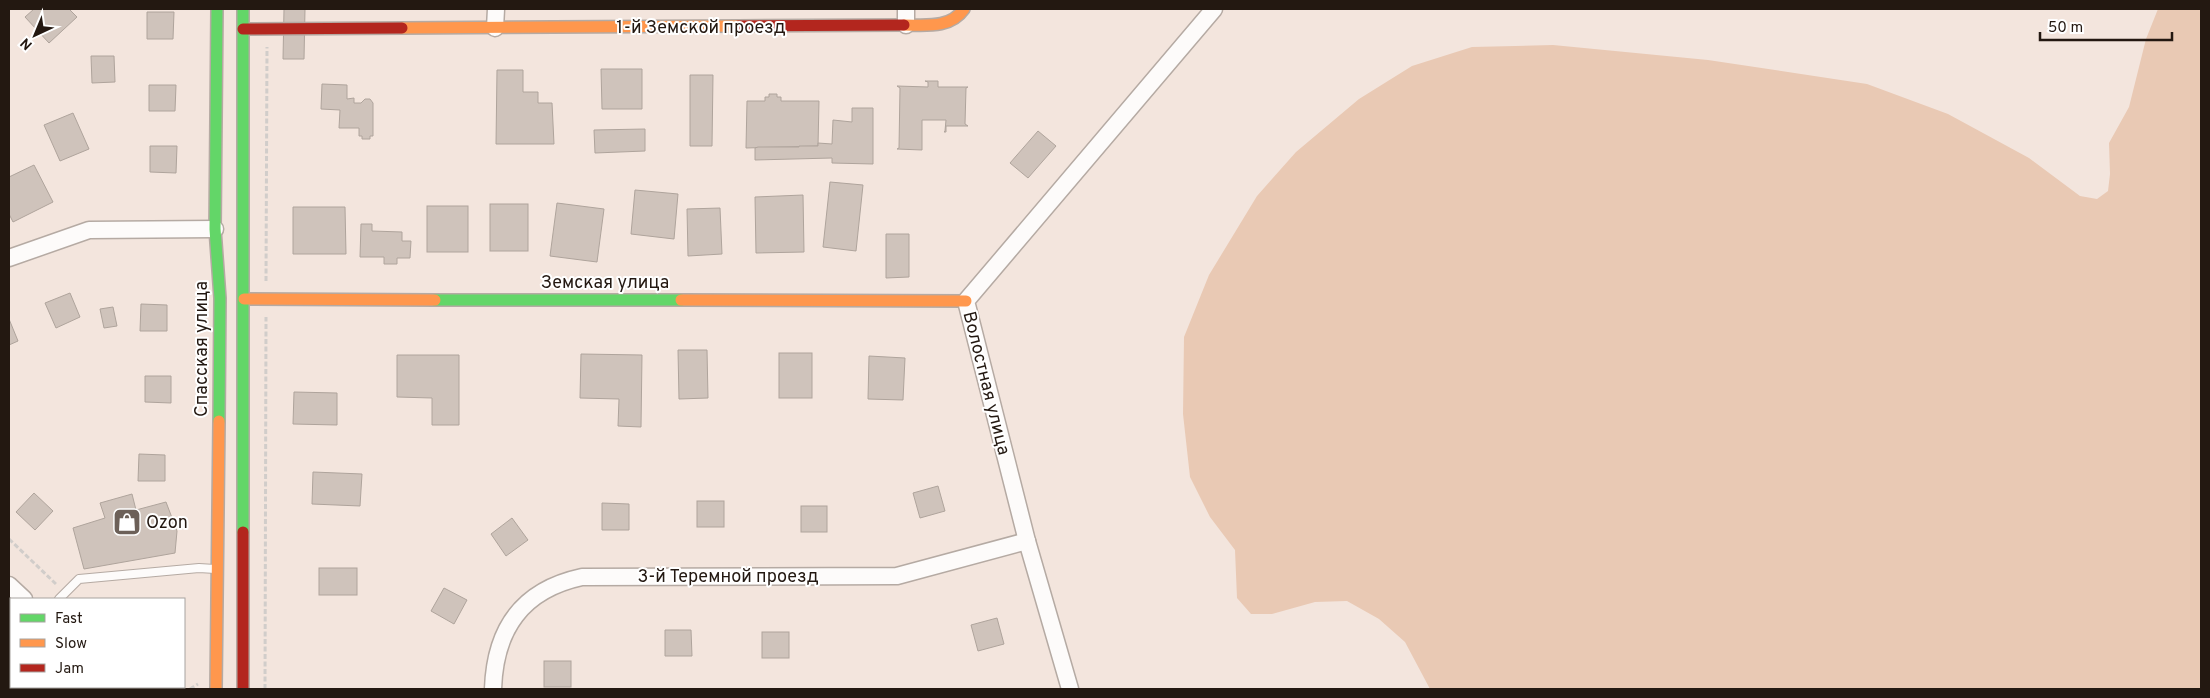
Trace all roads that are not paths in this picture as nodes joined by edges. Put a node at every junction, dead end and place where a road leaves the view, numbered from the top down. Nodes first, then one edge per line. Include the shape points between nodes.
1 (217, 9) edge
2 (244, 9) edge
3 (496, 9) edge
4 (906, 9) edge
5 (964, 9) edge
6 (1214, 9) edge
7 (906, 25) junction
8 (495, 28) junction
9 (243, 30) junction
10 (215, 229) junction
11 (9, 258) edge
12 (244, 299) junction
13 (966, 300) junction
14 (1027, 541) junction
15 (217, 570) junction
16 (9, 584) edge
17 (23, 598) edge
18 (60, 598) edge
19 (216, 689) edge
20 (242, 689) edge
21 (493, 689) edge
22 (1070, 689) edge

1 - 10 street, Спасская улица
2 - 9 street
3 - 8 street
4 - 7 street
5 - 7 street, 1-й Земской проезд via 950,22
6 - 13 street, Волостная улица
7 - 8 street, 1-й Земской проезд
8 - 9 street, 1-й Земской проезд
9 - 12 street
10 - 11 street via 89,230
10 - 15 street, Спасская улица via 220,298
12 - 13 street, Земская улица
12 - 20 street
13 - 14 street, Волостная улица
14 - 21 street, 3-й Теремной проезд via 898,576 582,576 565,580 534,597 510,623 496,656
14 - 22 street, Волостная улица
15 - 18 lane via 200,568 79,579
15 - 19 street, Спасская улица
16 - 17 street

